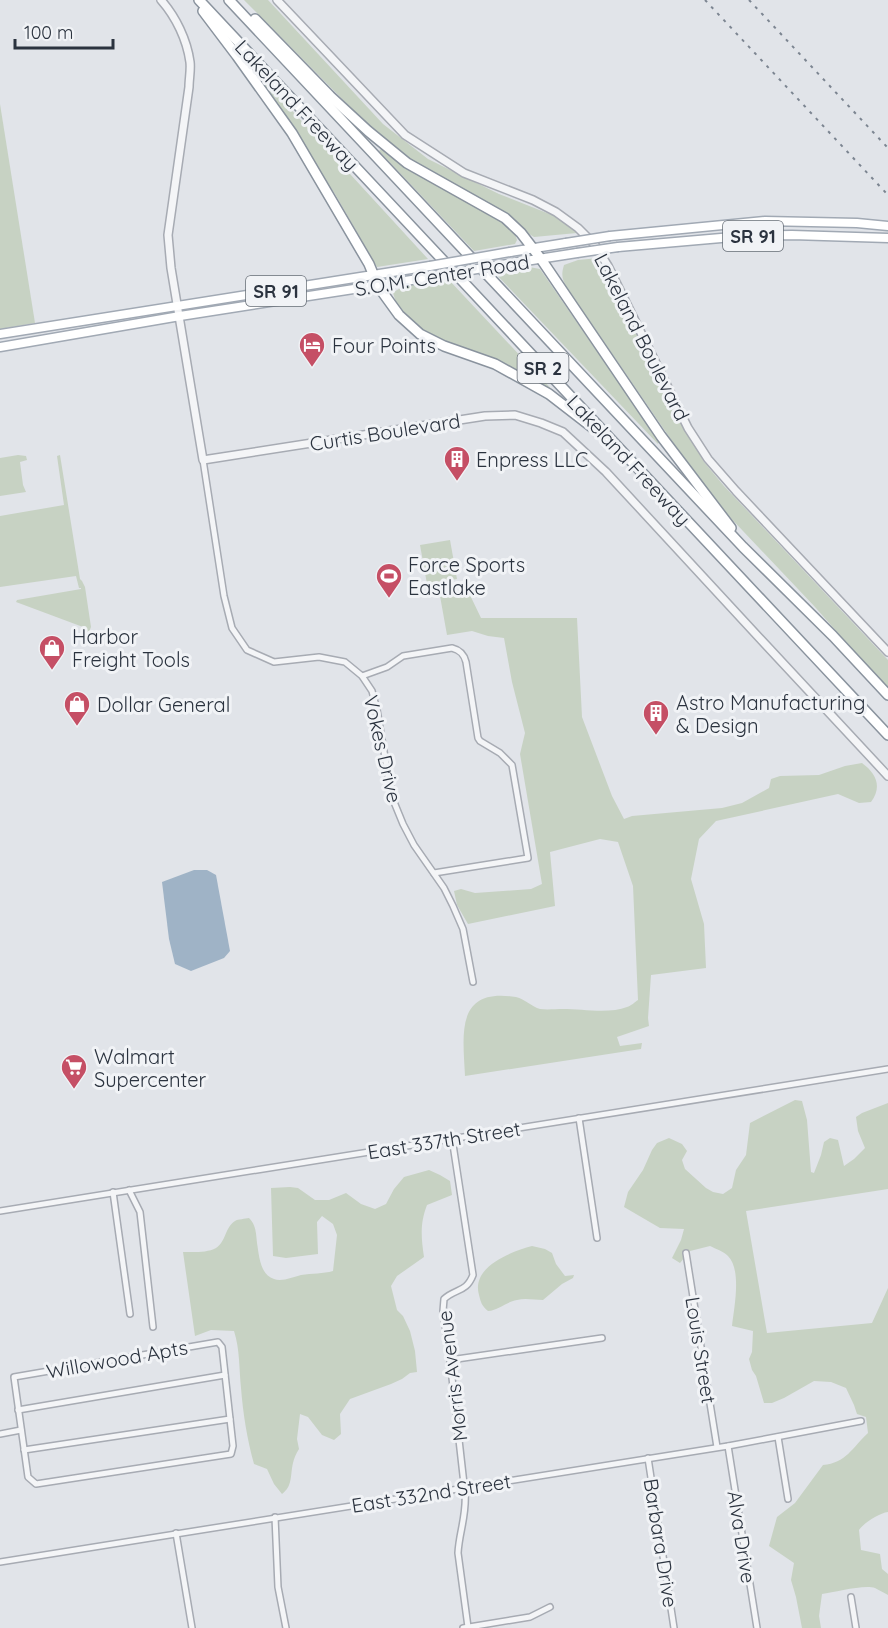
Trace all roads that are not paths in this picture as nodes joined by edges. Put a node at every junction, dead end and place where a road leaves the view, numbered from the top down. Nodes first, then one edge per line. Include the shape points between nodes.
1 (161, 0) edge
2 (194, 0) edge
3 (199, 0) edge
4 (229, 0) edge
5 (237, 0) edge
6 (277, 0) edge
7 (885, 226) edge
8 (888, 238) edge
9 (533, 249) junction
10 (541, 259) junction
11 (374, 276) junction
12 (378, 286) junction
13 (178, 307) junction
14 (180, 316) junction
15 (0, 334) edge
16 (0, 347) edge
17 (618, 448) junction
18 (203, 460) junction
19 (743, 547) junction
20 (888, 652) edge
21 (362, 676) junction
22 (888, 695) edge
23 (888, 735) edge
24 (888, 776) edge
25 (434, 873) junction
26 (473, 982) dead end
27 (888, 1069) edge
28 (579, 1118) junction
29 (452, 1138) junction
30 (129, 1190) junction
31 (113, 1192) junction
32 (0, 1211) edge
33 (597, 1238) dead end
34 (686, 1253) dead end
35 (130, 1314) dead end
36 (153, 1327) dead end
37 (603, 1338) dead end
38 (450, 1360) junction
39 (225, 1376) junction
40 (18, 1410) junction
41 (230, 1419) junction
42 (861, 1421) dead end
43 (21, 1430) junction
44 (0, 1434) edge
45 (778, 1437) junction
46 (728, 1446) junction
47 (717, 1448) junction
48 (24, 1450) junction
49 (648, 1458) junction
50 (465, 1488) junction
51 (788, 1499) dead end
52 (274, 1517) junction
53 (176, 1533) junction
54 (0, 1562) edge
55 (851, 1597) dead end
56 (550, 1607) dead end
57 (192, 1628) edge
58 (286, 1628) edge
59 (465, 1628) edge
60 (674, 1628) edge
61 (757, 1628) edge
62 (855, 1628) edge

1 - 13 street via 176,21 190,63 168,236
2 - 11 highway via 292,133
3 - 17 highway, Lakeland Freeway / SR 2
4 - 19 highway, Lakeland Freeway / SR 2
5 - 9 highway via 330,96 407,163 505,218
6 - 20 street, Lakeland Boulevard via 405,135 464,173 556,212 595,245 688,428 708,459
7 - 9 main road, S.O.M. Center Road / SR 91, bridge via 765,221 610,236
8 - 10 main road, S.O.M. Center Road / SR 91, bridge via 744,236 618,247
9 - 10 highway
9 - 11 main road, S.O.M. Center Road / SR 91, bridge
10 - 12 main road, S.O.M. Center Road / SR 91, bridge
10 - 19 highway via 661,436
11 - 12 highway
11 - 13 main road, S.O.M. Center Road / SR 91
12 - 14 main road, S.O.M. Center Road / SR 91
12 - 17 highway via 399,315 420,334 495,364 549,394
13 - 14 street
13 - 15 main road, S.O.M. Center Road / SR 91
14 - 16 main road, S.O.M. Center Road / SR 91
14 - 18 street
17 - 23 highway, Lakeland Freeway / SR 2
18 - 21 street, Vokes Drive via 224,596 232,627 247,650 274,662 319,657 345,662
18 - 24 street, Curtis Boulevard via 485,416 514,415 563,432 606,472
19 - 22 highway, Lakeland Freeway / SR 2
21 - 25 street, Vokes Drive via 377,710 394,801 414,845
21 - 25 street via 404,656 458,650 465,658 478,738 512,765 528,858
25 - 26 street, Vokes Drive via 463,929
27 - 28 street, East 337th Street
28 - 29 street, East 337th Street
28 - 33 street
29 - 30 street, East 337th Street
29 - 38 street, Morris Avenue via 473,1275 464,1289 444,1299
30 - 31 street, East 337th Street
30 - 36 street via 140,1212
31 - 32 street, East 337th Street
31 - 35 street
34 - 47 street, Louis Street
37 - 38 street
38 - 50 street, Morris Avenue
39 - 40 street, Willowood Apts
39 - 40 street, Willowood Apts via 218,1342 14,1377
39 - 41 street, Willowood Apts
40 - 43 street, Willowood Apts
41 - 48 street
41 - 48 street, Willowood Apts via 231,1454 36,1484 28,1477
42 - 45 street, East 332nd Street
43 - 44 street
43 - 48 street, Willowood Apts
45 - 46 street, East 332nd Street
45 - 51 street
46 - 47 street, East 332nd Street
46 - 61 street, Alva Drive
47 - 49 street, East 332nd Street
49 - 50 street, East 332nd Street
49 - 60 street, Barbara Drive
50 - 52 street, East 332nd Street
50 - 59 street, Morris Avenue via 458,1553
52 - 53 street, East 332nd Street
52 - 58 street via 278,1587
53 - 54 street, East 332nd Street
53 - 57 street
55 - 62 street
56 - 59 street via 530,1617

